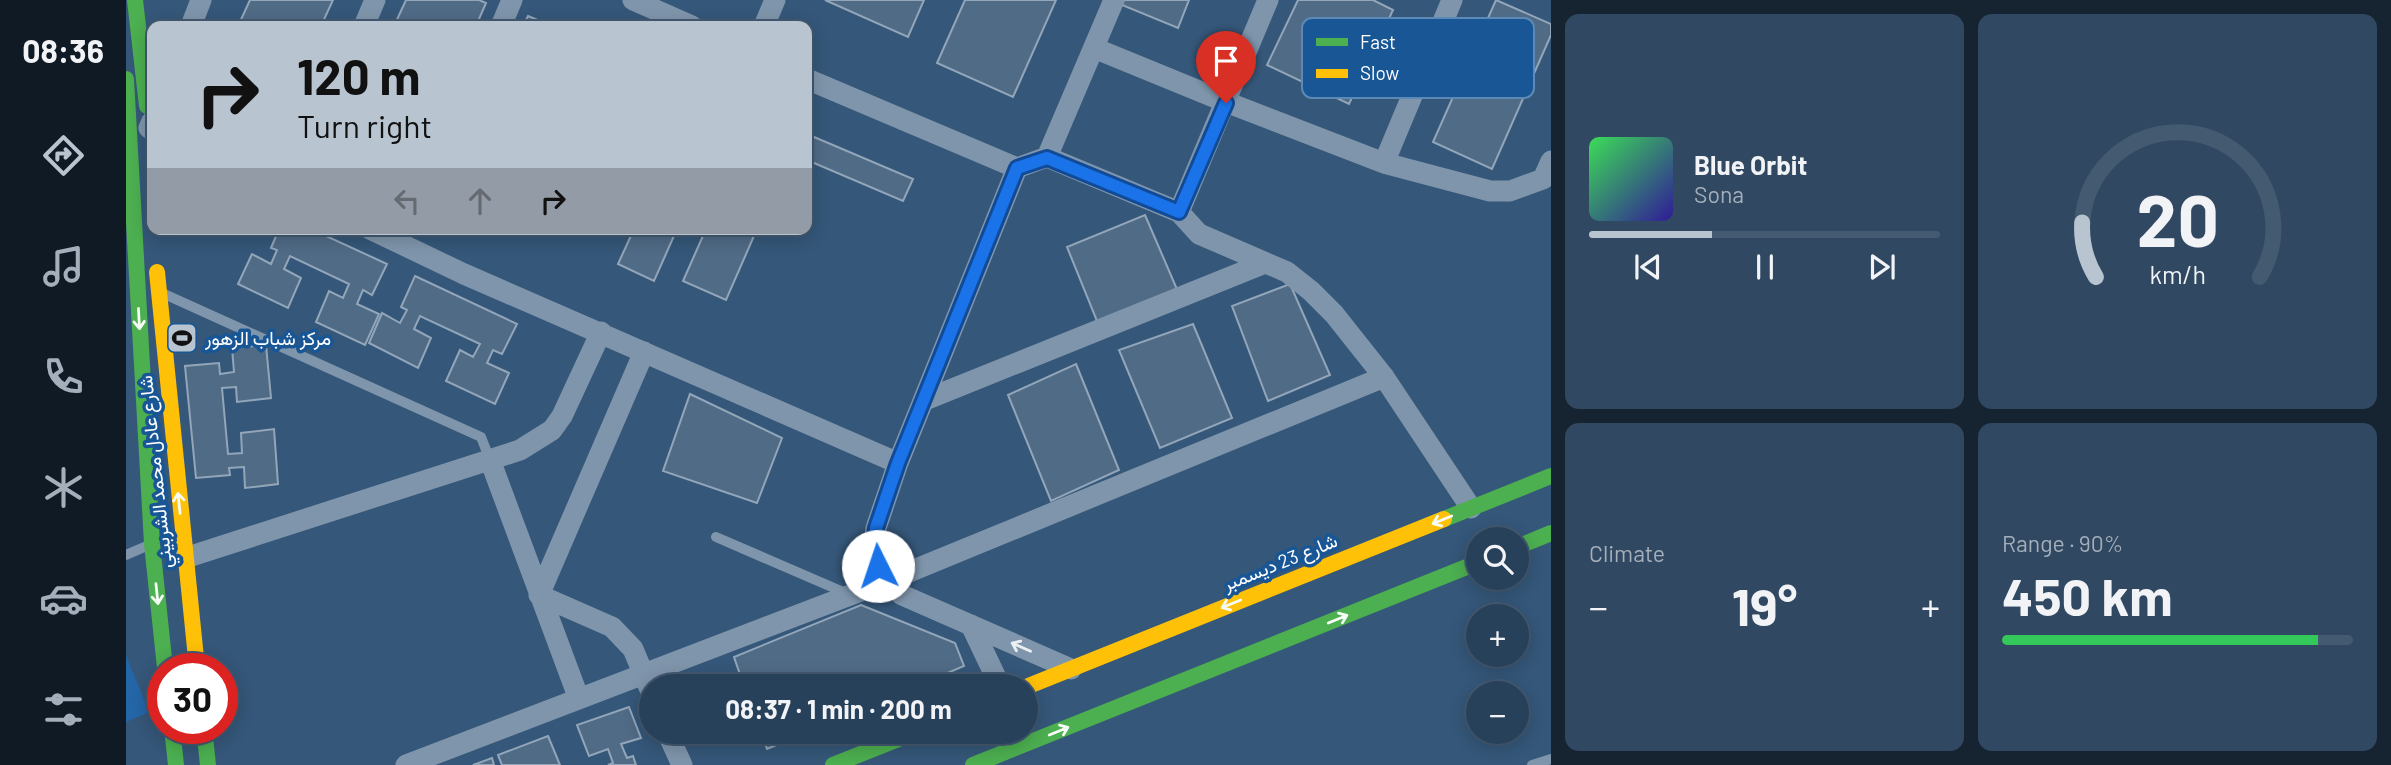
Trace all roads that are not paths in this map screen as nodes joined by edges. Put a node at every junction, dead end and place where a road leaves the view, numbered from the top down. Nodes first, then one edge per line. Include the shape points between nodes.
1 (135, 0) edge
2 (201, 0) edge
3 (375, 0) edge
4 (512, 0) edge
5 (633, 0) edge
6 (775, 0) edge
7 (1114, 0) edge
8 (1268, 0) edge
9 (1452, 0) edge
10 (668, 6) edge
11 (1444, 18) edge
12 (193, 21) edge
13 (365, 21) edge
14 (503, 21) edge
15 (686, 21) edge
16 (766, 21) edge
17 (1094, 48) junction
18 (126, 79) edge
19 (812, 81) edge
20 (147, 98) edge
21 (1411, 98) edge
22 (1226, 103) junction
23 (1047, 158) junction
24 (1551, 161) edge
25 (1384, 163) junction
26 (1017, 168) junction
27 (1179, 212) junction
28 (409, 237) edge
29 (156, 254) dead end
30 (1265, 262) junction
31 (158, 291) junction
32 (601, 332) junction
33 (644, 352) junction
34 (1384, 377) junction
35 (925, 400) junction
36 (489, 460) junction
37 (898, 463) junction
38 (1551, 476) edge
39 (1471, 508) junction
40 (1551, 533) edge
41 (716, 537) dead end
42 (1529, 542) edge
43 (152, 544) junction
44 (126, 555) edge
45 (185, 558) junction
46 (1466, 567) edge
47 (887, 581) junction
48 (539, 595) junction
49 (851, 595) junction
50 (971, 625) junction
51 (163, 653) edge
52 (195, 653) edge
53 (1071, 669) junction
54 (643, 674) edge
55 (668, 674) edge
56 (994, 674) edge
57 (1038, 682) edge
58 (639, 685) edge
59 (579, 699) junction
60 (174, 744) edge
61 (206, 744) edge
62 (672, 744) edge
63 (886, 744) edge
64 (1551, 759) edge
65 (176, 765) edge
66 (208, 765) edge
67 (406, 765) edge
68 (681, 765) edge
69 (833, 765) edge
70 (973, 765) edge
71 (1532, 765) edge

1 - 20 main road
2 - 12 street
3 - 13 street
4 - 14 street
5 - 10 street
6 - 16 street
7 - 17 street
8 - 22 street
9 - 11 street
10 - 15 street
17 - 22 street
17 - 23 street
18 -> 43 main road, شارع عادل محمد الشربيني
19 - 26 street
21 - 25 street
22 - 25 street
22 - 27 street
23 - 26 street
23 - 27 street
24 - 25 street via 1543,179 1510,191 1490,191
26 - 35 street
27 - 30 street via 1199,234
28 - 32 street via 464,274
29 - 31 main road, شارع عادل محمد الشربيني
30 - 34 street via 1311,291
30 - 35 street
31 - 36 lane via 481,437
45 -> 31 main road, شارع عادل محمد الشربيني
32 - 33 street
32 - 36 street via 552,430 520,450
33 - 37 street
33 - 48 street
34 - 39 street
34 - 47 street
35 - 37 street
36 - 45 street
36 - 48 street
37 - 47 street via 874,546
38 - 39 main road, شارع 23 ديسمبر
39 -> 53 main road, شارع 23 ديسمبر via 1281,592
40 - 42 main road
41 - 49 lane
43 - 44 lane
43 -> 51 main road, شارع عادل محمد الشربيني
45 - 52 main road, شارع عادل محمد الشربيني
70 -> 46 main road via 1293,630
47 - 49 street
47 - 50 street via 902,596
48 - 54 street via 612,627 633,649
48 - 59 street
49 - 55 street
53 -> 50 street
50 - 56 street
53 - 57 main road, شارع 23 ديسمبر
58 - 59 street
59 - 67 street
60 - 65 main road
61 - 66 main road
62 - 68 street
63 - 69 main road
64 - 71 lane

